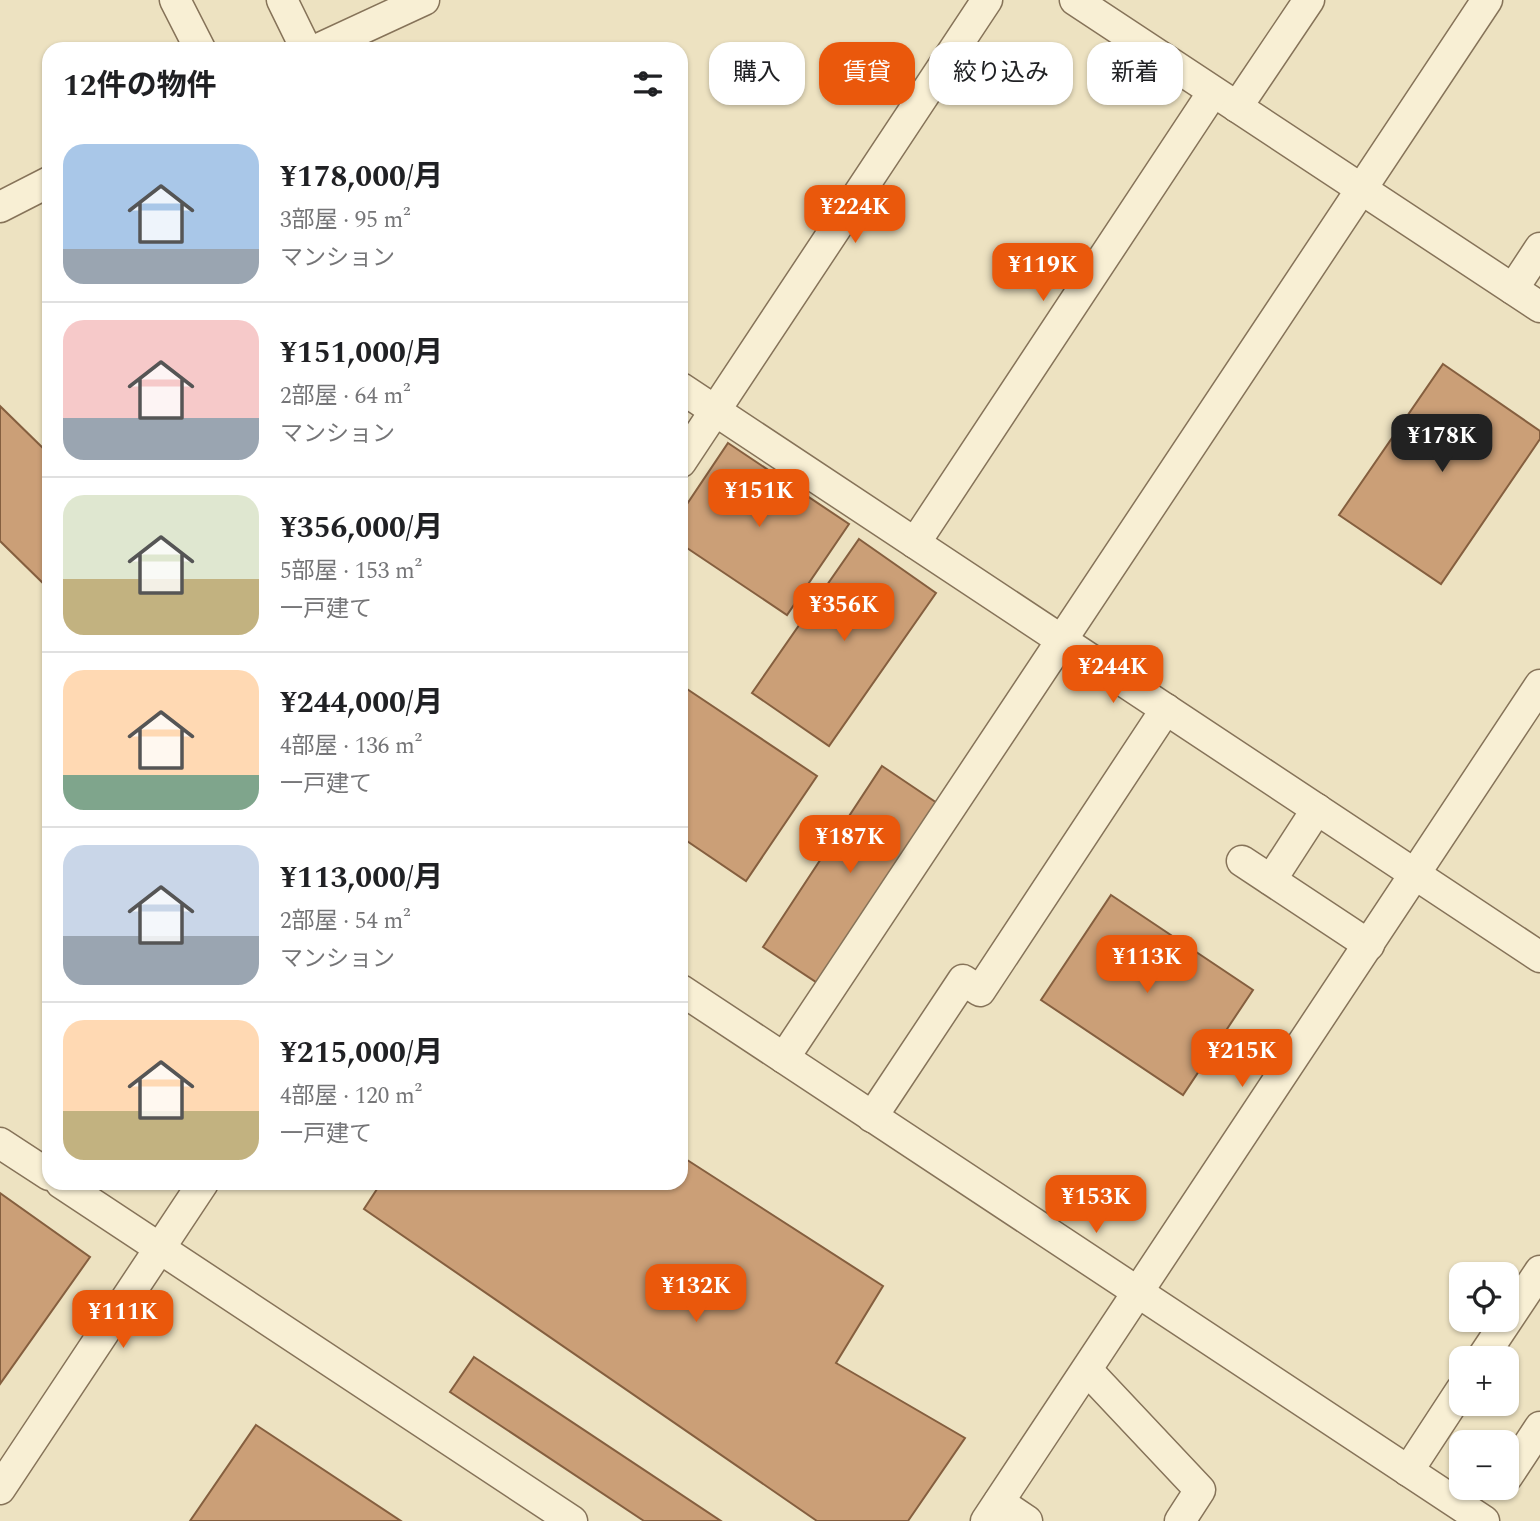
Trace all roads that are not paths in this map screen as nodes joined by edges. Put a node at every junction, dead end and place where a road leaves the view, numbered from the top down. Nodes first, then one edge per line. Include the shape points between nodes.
1 (175, 0) edge
2 (282, 0) edge
3 (424, 0) edge
4 (987, 0) edge
5 (1075, 0) edge
6 (1310, 0) edge
7 (1487, 0) edge
8 (196, 42) edge
9 (303, 42) edge
10 (333, 42) edge
11 (1225, 99) junction
12 (42, 186) edge
13 (1361, 189) junction
14 (0, 207) edge
15 (1540, 248) edge
16 (1513, 289) junction
17 (1540, 307) edge
18 (688, 393) edge
19 (715, 411) junction
20 (688, 452) edge
21 (915, 543) junction
22 (1062, 640) junction
23 (1540, 685) edge
24 (1166, 709) junction
25 (1317, 809) junction
26 (1241, 861) dead end
27 (1415, 874) junction
28 (1270, 880) junction
29 (1368, 944) junction
30 (1540, 957) edge
31 (688, 995) edge
32 (784, 1058) junction
33 (872, 1117) junction
34 (0, 1143) edge
35 (42, 1170) edge
36 (72, 1190) edge
37 (198, 1190) edge
38 (160, 1248) junction
39 (1540, 1271) edge
40 (1138, 1293) junction
41 (1490, 1346) edge
42 (1087, 1370) junction
43 (1449, 1408) edge
44 (1540, 1427) edge
45 (1519, 1459) edge
46 (1408, 1471) junction
47 (0, 1489) edge
48 (1492, 1500) edge
49 (993, 1511) edge
50 (1480, 1520) edge
51 (572, 1521) edge
52 (1027, 1521) edge
53 (1180, 1521) edge

1 - 8 street
2 - 9 street
3 - 10 street
4 - 19 street
5 - 11 street
6 - 11 street
7 - 13 street
11 - 13 street
11 - 21 street
12 - 14 street
13 - 16 street
13 - 22 street
15 - 16 street
16 - 17 street
18 - 19 street
19 - 20 street
19 - 21 street
21 - 22 street
22 - 24 street
22 - 32 street
23 - 27 street
24 - 25 street
24 - 33 street via 980,991 963,979
25 - 27 street
25 - 28 street
26 - 28 street
27 - 29 street
27 - 30 street
28 - 29 street
29 - 40 street
31 - 32 street
32 - 33 street
33 - 40 street
34 - 35 street
36 - 38 street
37 - 38 street
38 - 47 street
38 - 51 street
39 - 41 street
40 - 42 street
40 - 46 street
42 - 49 street
42 - 53 street via 1200,1490
43 - 46 street
44 - 45 street
46 - 50 street
48 - 50 street
49 - 52 street

